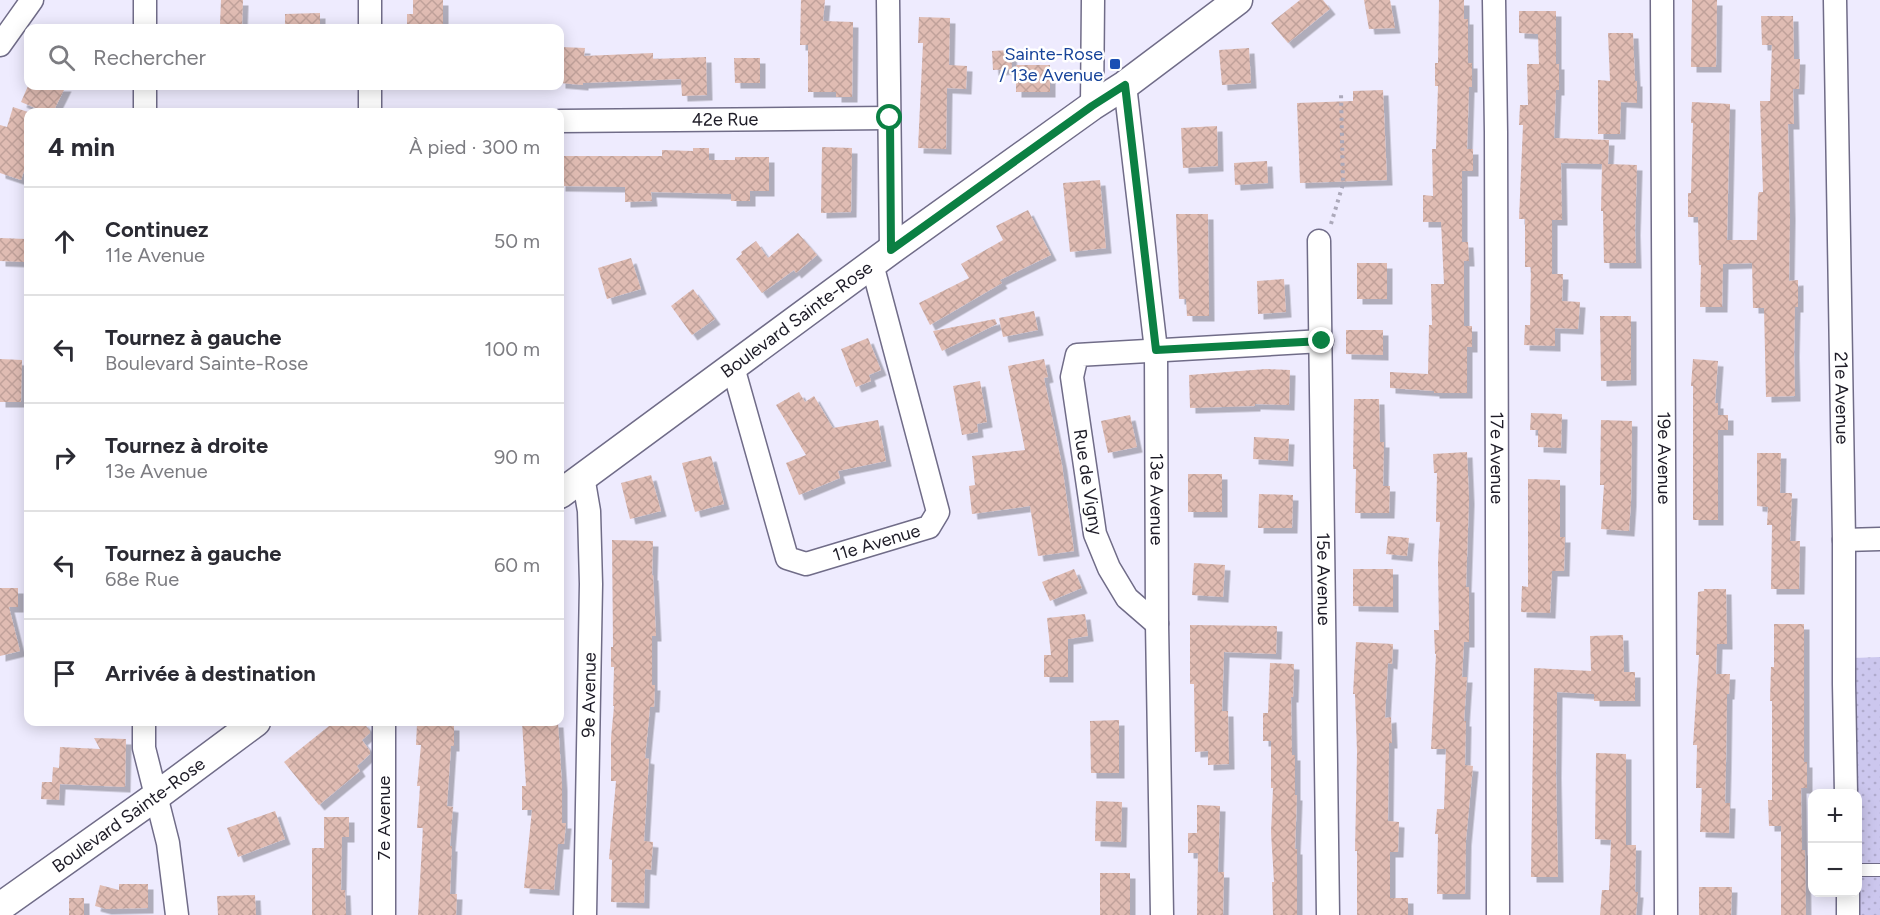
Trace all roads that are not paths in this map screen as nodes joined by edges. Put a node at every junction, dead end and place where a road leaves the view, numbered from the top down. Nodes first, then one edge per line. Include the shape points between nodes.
1 (32, 0) edge
2 (145, 0) edge
3 (370, 0) edge
4 (888, 0) edge
5 (1093, 0) edge
6 (1238, 0) edge
7 (1494, 0) edge
8 (1662, 0) edge
9 (1835, 0) edge
10 (145, 24) edge
11 (370, 24) edge
12 (0, 45) edge
13 (1125, 85) junction
14 (145, 90) edge
15 (370, 90) edge
16 (1092, 106) junction
17 (145, 108) edge
18 (370, 108) edge
19 (890, 118) junction
20 (564, 121) edge
21 (1325, 232) road end
22 (881, 257) junction
23 (1322, 341) junction
24 (1156, 350) junction
25 (733, 367) junction
26 (583, 476) junction
27 (564, 491) edge
28 (1880, 539) edge
29 (1844, 540) junction
30 (1157, 624) junction
31 (144, 726) edge
32 (251, 726) edge
33 (384, 726) edge
34 (1846, 789) edge
35 (155, 797) junction
36 (1862, 870) edge
37 (1880, 870) edge
38 (1848, 897) edge
39 (2, 909) edge
40 (177, 915) edge
41 (384, 915) edge
42 (585, 915) edge
43 (1162, 915) edge
44 (1328, 915) edge
45 (1498, 915) edge
46 (1666, 915) edge
47 (1848, 915) edge

1 - 12 street
2 - 10 street
3 - 11 street
4 - 19 street, 11e Avenue
5 - 16 street
6 - 13 street, Boulevard Sainte-Rose
7 - 45 street, 17e Avenue
8 - 46 street, 19e Avenue
9 - 29 street, 21e Avenue
13 - 16 street, Boulevard Sainte-Rose
13 - 24 street, 13e Avenue
14 - 17 street
15 - 18 street
16 - 22 street, Boulevard Sainte-Rose
19 - 20 street, 42e Rue
19 - 22 street, 11e Avenue
21 - 23 street, 15e Avenue
22 - 25 street, Boulevard Sainte-Rose
22 - 25 street, 11e Avenue via 938,512 928,527 806,564 787,558
23 - 24 street
23 - 44 street, 15e Avenue
24 - 30 street, 13e Avenue
24 - 30 street, Rue de Vigny via 1077,355 1072,377 1095,534 1127,598
25 - 26 street, Boulevard Sainte-Rose
26 - 27 street, Boulevard Sainte-Rose
26 - 42 street, 9e Avenue via 589,511 591,584
28 - 29 street
29 - 34 street, 21e Avenue
30 - 43 street, 13e Avenue
31 - 35 street via 144,748
32 - 35 street, Boulevard Sainte-Rose
33 - 41 street, 7e Avenue
35 - 39 street, Boulevard Sainte-Rose
35 - 40 street via 168,843
36 - 37 lane
38 - 47 street

